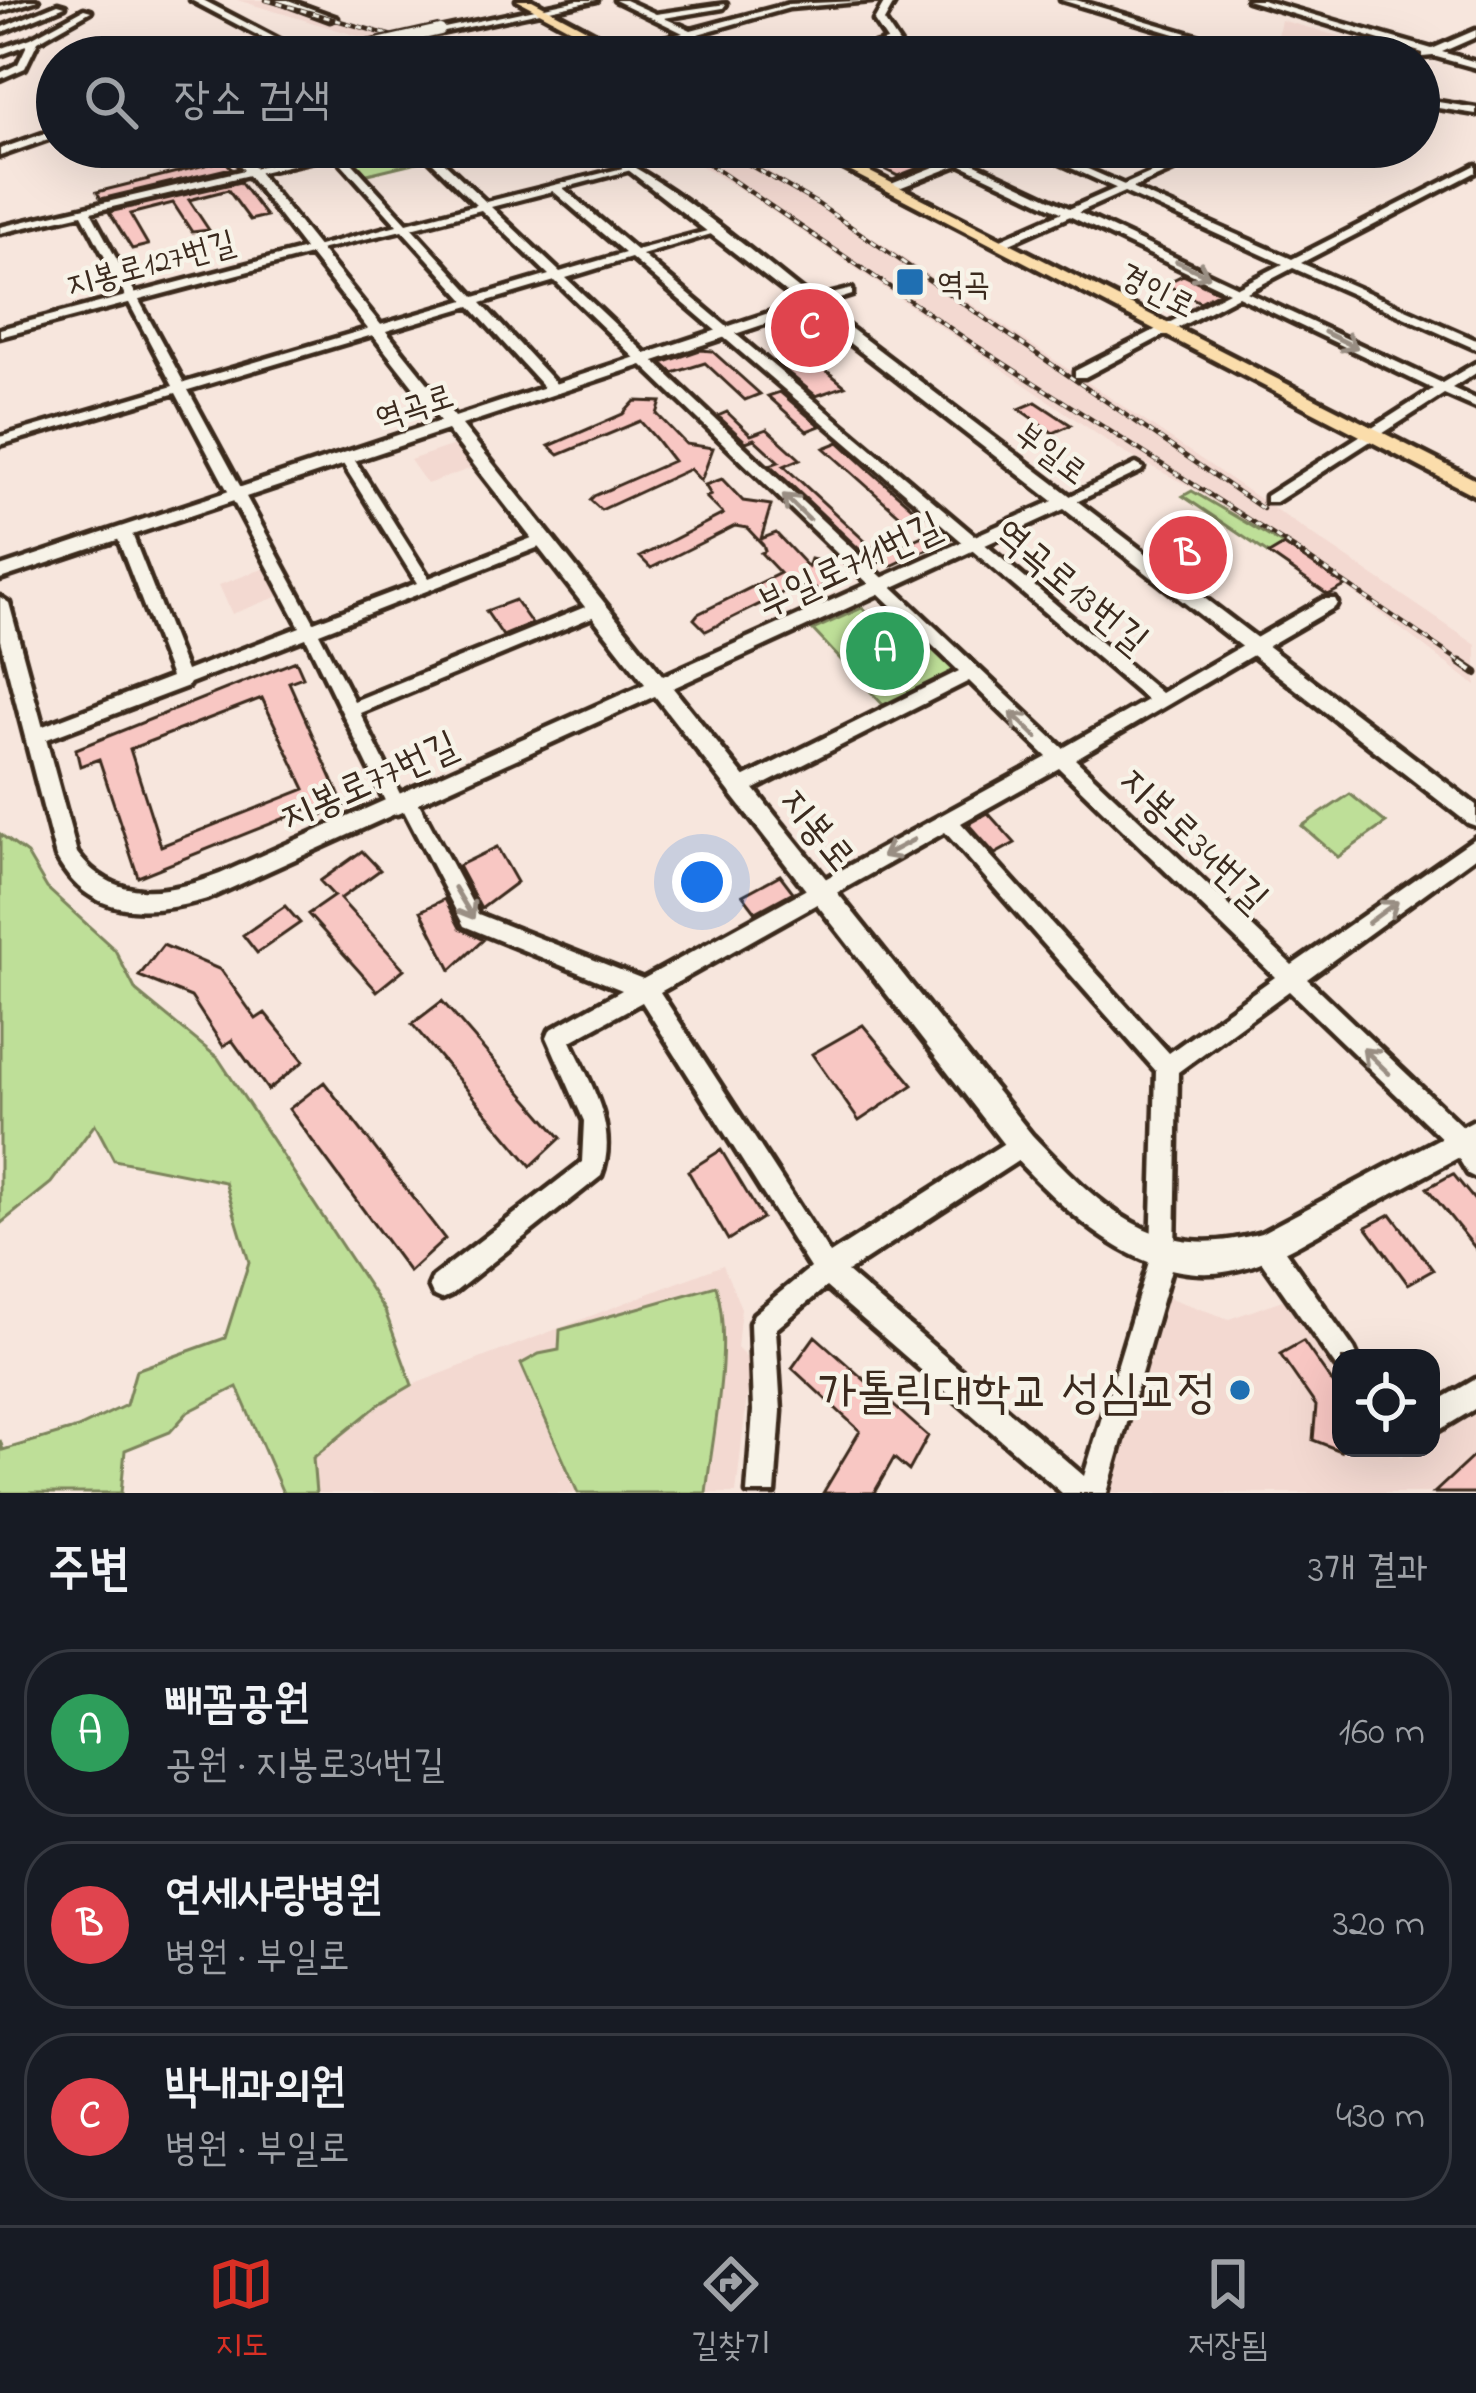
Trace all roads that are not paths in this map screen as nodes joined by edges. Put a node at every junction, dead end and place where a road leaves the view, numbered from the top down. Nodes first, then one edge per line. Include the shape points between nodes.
1 (34, 0) edge
2 (46, 0) edge
3 (196, 0) edge
4 (280, 0) edge
5 (523, 0) edge
6 (592, 0) edge
7 (619, 0) edge
8 (878, 0) edge
9 (891, 0) edge
10 (1066, 0) edge
11 (1252, 0) edge
12 (694, 4) edge
13 (61, 6) junction
14 (723, 6) dead end
15 (540, 9) junction
16 (0, 10) edge
17 (333, 17) dead end
18 (656, 17) junction
19 (0, 31) edge
20 (1476, 33) edge
21 (692, 34) junction
22 (41, 36) edge
23 (266, 36) edge
24 (414, 36) edge
25 (593, 36) edge
26 (686, 36) edge
27 (696, 36) edge
28 (889, 36) edge
29 (1191, 36) edge
30 (1374, 36) edge
31 (34, 40) joint
32 (1440, 49) edge
33 (0, 52) edge
34 (1440, 55) edge
35 (1476, 65) edge
36 (0, 76) edge
37 (1440, 105) edge
38 (1476, 111) edge
39 (36, 140) edge
40 (0, 153) edge
41 (249, 168) edge
42 (266, 168) edge
43 (351, 168) edge
44 (443, 168) edge
45 (624, 168) edge
46 (634, 168) edge
47 (851, 168) edge
48 (940, 168) edge
49 (977, 168) edge
50 (1078, 168) edge
51 (1170, 168) edge
52 (1476, 168) edge
53 (252, 172) junction
54 (555, 187) junction
55 (890, 188) junction
56 (1123, 188) junction
57 (481, 206) junction
58 (85, 210) junction
59 (1071, 211) junction
60 (405, 227) junction
61 (0, 230) edge
62 (714, 230) junction
63 (998, 243) junction
64 (315, 250) junction
65 (633, 254) junction
66 (1292, 263) junction
67 (556, 276) junction
68 (1239, 291) junction
69 (847, 292) dead end
70 (133, 297) junction
71 (474, 300) junction
72 (808, 305) junction
73 (376, 329) junction
74 (1164, 329) junction
75 (0, 333) edge
76 (726, 333) junction
77 (1476, 345) edge
78 (643, 360) junction
79 (1476, 367) edge
80 (1079, 374) dead end
81 (180, 387) junction
82 (1442, 388) junction
83 (554, 390) junction
84 (1476, 404) edge
85 (452, 424) junction
86 (1373, 436) junction
87 (0, 441) edge
88 (347, 459) junction
89 (1136, 468) dead end
90 (1476, 489) edge
91 (239, 495) junction
92 (1270, 499) dead end
93 (1066, 500) junction
94 (124, 534) junction
95 (542, 540) junction
96 (975, 545) junction
97 (0, 573) edge
98 (426, 585) junction
99 (881, 587) junction
100 (0, 603) edge
101 (1329, 603) dead end
102 (596, 609) junction
103 (310, 630) junction
104 (1256, 646) junction
105 (970, 673) junction
106 (182, 682) junction
107 (658, 688) junction
108 (1159, 701) junction
109 (350, 710) junction
110 (36, 736) junction
111 (1060, 759) junction
112 (738, 789) junction
113 (403, 803) junction
114 (1476, 817) edge
115 (947, 821) junction
116 (1476, 845) edge
117 (819, 890) junction
118 (1291, 980) junction
119 (647, 989) junction
120 (1167, 1066) junction
121 (1022, 1145) junction
122 (1471, 1146) edge
123 (1266, 1246) junction
124 (1163, 1255) junction
125 (826, 1271) junction
126 (442, 1286) dead end
127 (1339, 1349) edge
128 (1476, 1392) edge
129 (1440, 1414) edge
130 (761, 1493) edge
131 (1083, 1493) edge
132 (1093, 1493) edge

1 - 16 street
2 - 13 street
3 - 23 street
4 - 17 street
5 - 15 main road
6 - 15 street
7 - 18 street
8 - 21 street via 789,6
9 - 28 street via 879,21
10 - 29 street
11 - 30 street
12 - 14 street
12 - 18 street
13 - 19 street
13 - 22 street via 87,10
15 - 24 street, bridge
15 - 25 main road
18 - 21 street
20 - 32 street
21 - 26 street
21 - 27 street
31 - 33 street
31 - 36 street via 22,66
34 - 35 street
37 - 38 street
39 - 40 street
41 - 53 street, 지봉로
42 - 53 street
43 - 60 street
44 - 57 street, 지봉로34번길
45 - 54 street
46 - 62 street, 부일로
47 - 55 main road, 경인로
48 - 55 street
49 - 59 street
50 - 56 street
51 - 56 street
52 - 66 street
53 - 58 street
53 - 64 street, 지봉로
54 - 57 street
54 - 65 street, 역곡로13번길
55 - 63 main road, 경인로
56 - 59 street
56 - 66 street
57 - 60 street
57 - 67 street, 지봉로34번길
58 - 61 street
58 - 70 street
59 - 63 street
59 -> 68 street
60 - 64 street
60 - 71 street
62 - 65 street
62 - 72 street, 부일로
63 - 74 main road, 경인로
64 - 70 street, 지봉로127번길
64 - 73 street, 지봉로
65 - 67 street
65 - 76 street, 역곡로13번길
66 - 68 street
66 - 77 street
67 - 71 street
67 - 78 street, 지봉로34번길
68 - 74 street
68 -> 82 street
69 - 72 street, 역곡로
70 - 75 street, 지봉로127번길
70 - 81 street
71 - 73 street
71 - 83 street
72 - 76 street, 역곡로
72 - 93 street, 부일로
73 - 81 street
73 - 85 street, 지봉로
74 - 80 street
74 - 86 main road, 경인로
76 - 78 street, 역곡로
76 - 96 street, 역곡로13번길
78 - 83 street, 역곡로
99 -> 78 street, 지봉로34번길
79 - 82 street
81 - 87 street
81 - 91 street
82 - 84 street
82 - 86 street
83 - 85 street, 역곡로
85 - 88 street, 역곡로
85 - 95 street, 지봉로
86 - 90 main road, 경인로
86 - 92 street
88 - 91 street, 역곡로
88 - 98 street
89 - 93 street
91 - 94 street, 역곡로
91 - 103 street
93 - 96 street, 부일로711번길
93 - 104 street, 부일로
94 - 97 street, 역곡로
94 - 106 street
95 - 98 street
95 - 102 street, 지봉로
96 - 99 street, 부일로711번길
96 - 108 street, 역곡로13번길
98 - 103 street
99 - 105 street, 지봉로34번길
99 - 107 street, 부일로711번길
100 - 110 street
101 - 104 street
102 - 107 street, 지봉로
102 - 109 street
103 - 106 street
103 - 109 street
104 - 108 street
104 - 114 street, 부일로
111 -> 105 street, 지봉로34번길
105 - 112 street
106 - 110 street
107 - 112 street, 지봉로
107 - 113 street, 지봉로77번길
108 - 111 street
109 - 113 street
110 - 113 street, 지봉로77번길 via 73,869 131,901 182,898
111 - 115 street
111 - 118 street, 지봉로34번길
112 - 117 street, 지봉로
113 -> 119 street via 471,920
115 -> 117 street
115 - 120 street
118 -> 116 street
117 - 119 street
117 - 121 street, 지봉로
118 - 120 street
122 -> 118 street, 지봉로34번길
119 - 125 street
119 - 126 street via 558,1037 596,1121 593,1168
120 - 124 street
121 - 124 street, 지봉로 via 1083,1204
121 - 125 street
122 - 123 street, 지봉로
123 - 124 street, 지봉로 via 1207,1262
123 - 127 street
124 - 132 street
125 - 130 street via 763,1323
125 - 131 street
128 - 129 street

